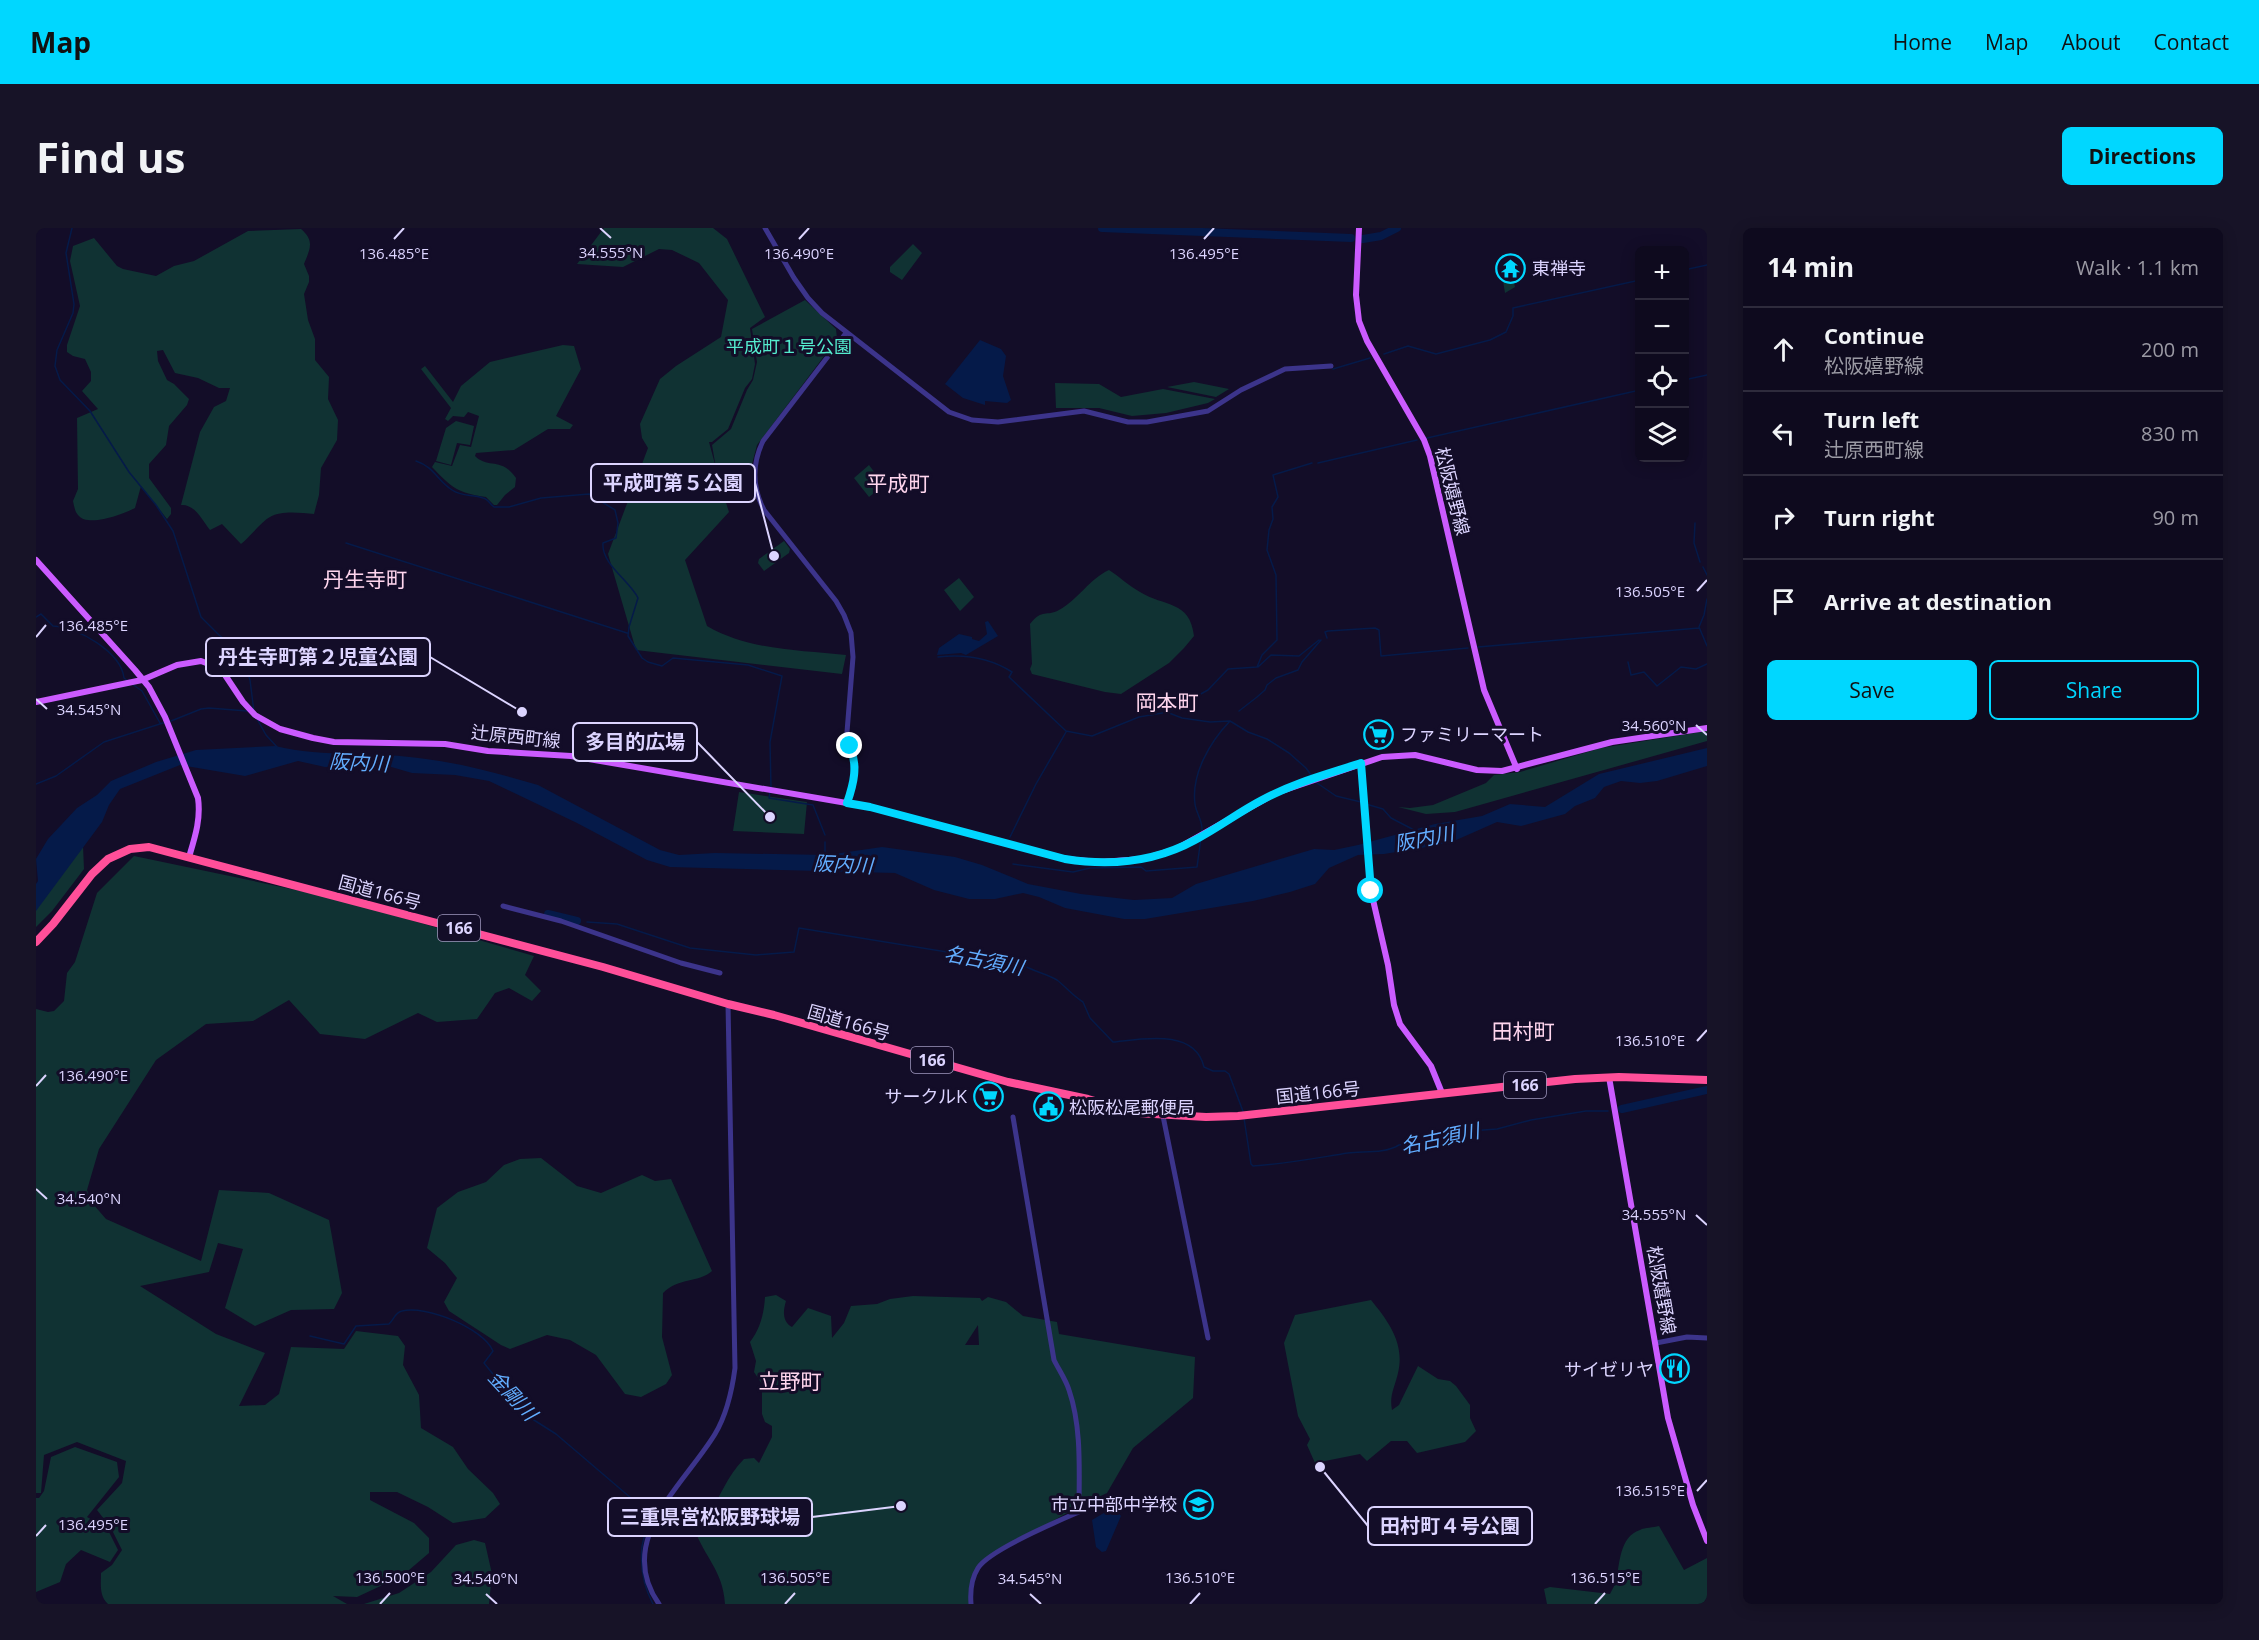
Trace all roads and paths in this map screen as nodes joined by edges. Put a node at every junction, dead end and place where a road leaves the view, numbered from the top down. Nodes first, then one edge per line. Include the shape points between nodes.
1 (765, 228) edge
2 (1359, 228) edge
3 (846, 333) junction
4 (1331, 366) dead end
5 (36, 560) edge
6 (142, 680) junction
7 (36, 702) edge
8 (1707, 728) edge
9 (1361, 763) junction
10 (1517, 769) junction
11 (847, 803) junction
12 (189, 857) junction
13 (503, 906) dead end
14 (36, 942) edge
15 (720, 973) dead end
16 (728, 1004) junction
17 (1609, 1077) junction
18 (1707, 1080) edge
19 (1442, 1093) junction
20 (1162, 1116) junction
21 (1013, 1117) dead end
22 (1208, 1338) dead end
23 (1707, 1338) edge
24 (1656, 1343) junction
25 (1707, 1541) edge
26 (659, 1604) edge
27 (971, 1604) edge

1 - 3 street via 808,298
2 - 10 main road, 松阪嬉野線 via 1359,321 1430,456 1484,690
3 - 4 street via 949,412 983,422 1084,411 1128,422 1160,421 1208,411 1285,369
3 - 11 street via 763,441 754,480 764,510 836,601 851,633 847,732 856,767
5 - 6 main road
6 - 7 main road, 辻原西町線
6 - 11 main road, 辻原西町線 via 177,665 201,662 214,666 255,715 269,724 334,742 445,744 571,756
6 - 12 main road via 165,717 196,791 200,812
8 - 10 main road, 辻原西町線 via 1612,742
9 - 10 main road, 辻原西町線 via 1407,754 1485,771
9 - 11 main road, 辻原西町線 via 1262,800 1176,849 1124,861 1065,859
9 - 19 main road via 1371,891 1394,1005 1400,1024 1431,1066
12 - 14 highway, 国道166号 / 166 via 139,847 108,859
12 - 16 highway, 国道166号 / 166 via 586,962
13 - 15 street
16 - 20 highway, 国道166号 / 166 via 1008,1084
16 - 26 street via 735,1368 725,1415 654,1520 646,1540 647,1579
17 - 18 highway, 国道166号 / 166
17 - 19 highway, 国道166号 / 166
17 - 24 main road, 松阪嬉野線
19 - 20 highway, 国道166号 / 166 via 1238,1116
20 - 22 street
21 - 27 street via 1054,1360 1069,1388 1075,1411 1079,1512 988,1558 972,1582
23 - 24 street
24 - 25 main road, 松阪嬉野線 via 1673,1438

